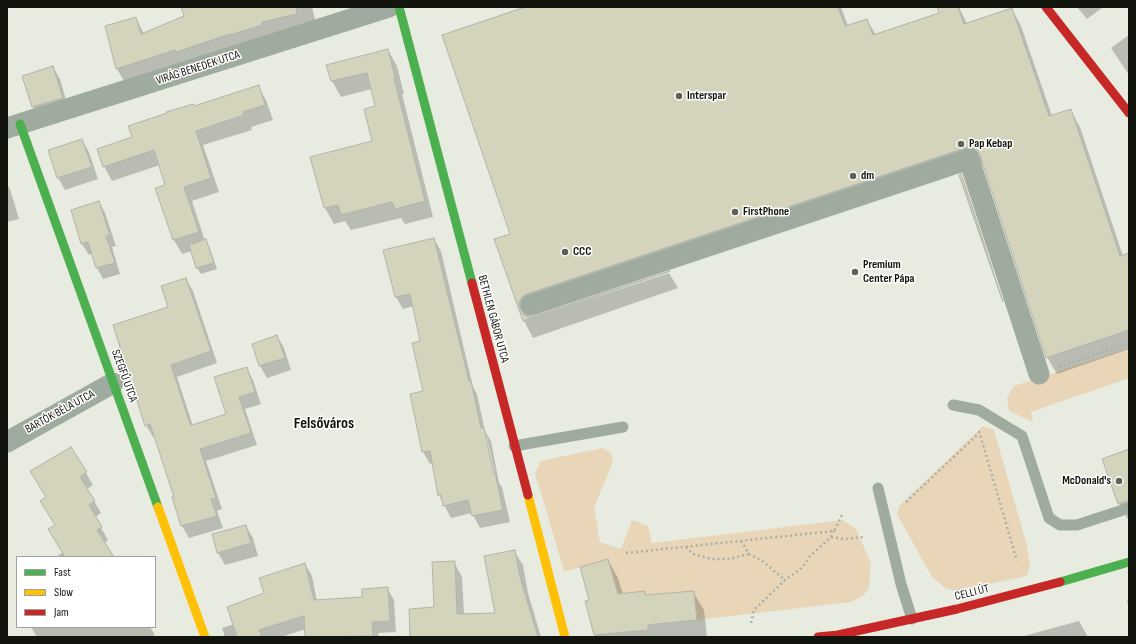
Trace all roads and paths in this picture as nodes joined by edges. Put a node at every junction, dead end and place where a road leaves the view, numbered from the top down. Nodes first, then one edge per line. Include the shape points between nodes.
1 (389, 7) edge
2 (399, 7) edge
3 (1046, 7) edge
4 (1129, 113) edge
5 (14, 126) edge
6 (532, 306) dead end
7 (1129, 343) edge
8 (1039, 374) joint
9 (113, 383) junction
10 (953, 405) dead end
11 (973, 409) junction
12 (623, 427) dead end
13 (980, 433) junction
14 (7, 442) edge
15 (514, 446) junction
16 (878, 488) dead end
17 (906, 502) dead end
18 (1129, 508) edge
19 (843, 513) dead end
20 (834, 531) junction
21 (831, 537) junction
22 (864, 538) dead end
23 (741, 540) junction
24 (686, 547) junction
25 (626, 553) dead end
26 (749, 554) junction
27 (1017, 561) dead end
28 (1129, 562) edge
29 (785, 580) junction
30 (912, 618) junction
31 (751, 623) dead end
32 (204, 637) edge
33 (565, 637) edge
34 (818, 637) edge

1 - 5 street, VIRÁG BENEDEK UTCA
2 - 15 street, BETHLEN GÁBOR UTCA
3 - 4 street
5 - 9 street, SZEGFŰ UTCA
6 - 8 street via 969,158
7 - 8 path
9 - 14 street, BARTÓK BÉLA UTCA
9 - 32 street, SZEGFŰ UTCA
10 - 11 lane
11 - 13 path
11 - 18 lane via 979,410 1022,436 1049,518 1060,525 1077,525
12 - 15 lane
13 - 17 path
13 - 27 path
15 - 33 street, BETHLEN GÁBOR UTCA
16 - 30 lane via 901,584
19 - 20 path
20 - 21 path
20 - 23 path
21 - 22 path
21 - 29 path via 810,556 802,568
23 - 24 path
23 - 26 path
24 - 25 path
24 - 26 path via 693,554 712,559 730,559
26 - 29 path via 761,560
28 - 30 street, CELLI ÚT via 1009,596
29 - 31 path via 754,610
30 - 34 street, CELLI ÚT via 838,635

